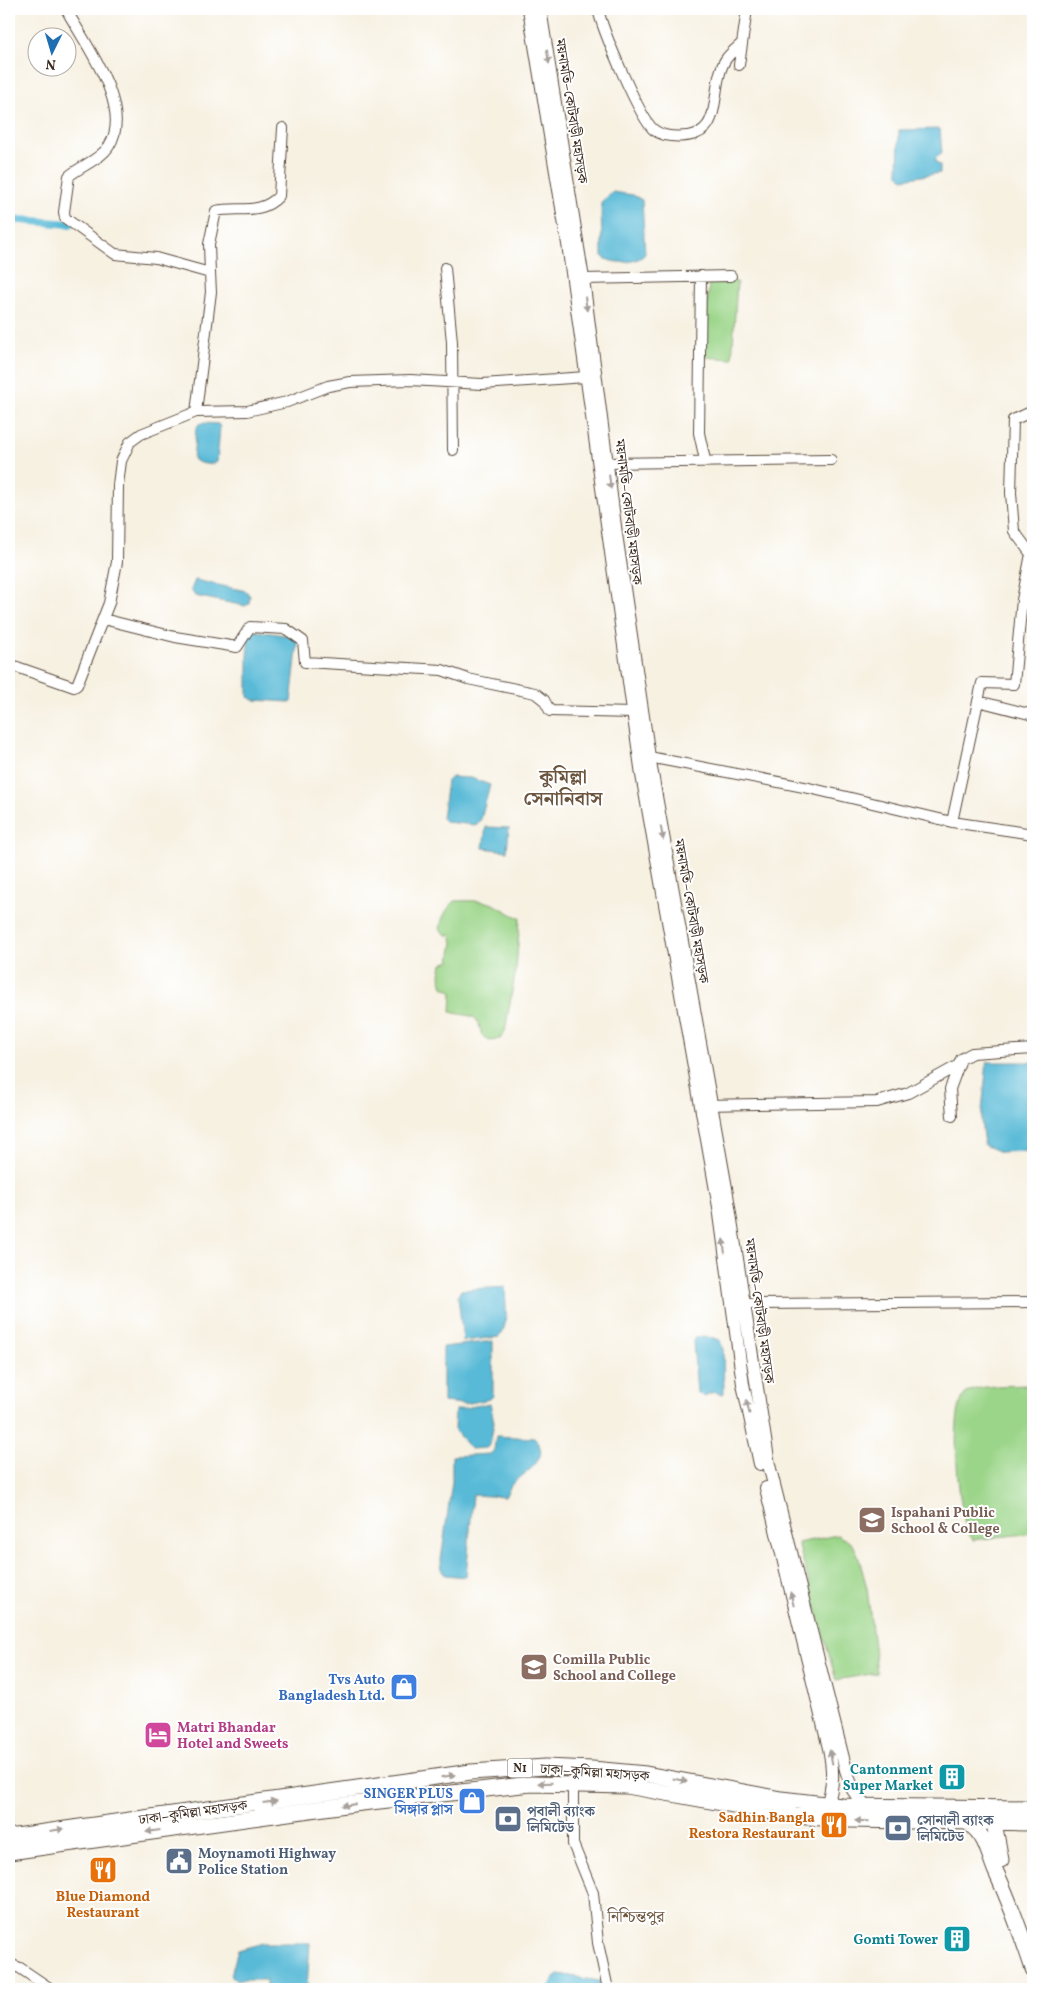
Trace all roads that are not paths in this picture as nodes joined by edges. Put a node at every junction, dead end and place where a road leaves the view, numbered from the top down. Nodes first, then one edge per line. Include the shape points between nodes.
1 (66, 9) edge
2 (529, 9) edge
3 (540, 9) edge
4 (598, 9) edge
5 (747, 9) edge
6 (742, 43) junction
7 (739, 65) dead end
8 (283, 128) dead end
9 (445, 268) dead end
10 (210, 273) junction
11 (702, 276) junction
12 (731, 276) dead end
13 (583, 279) junction
14 (586, 377) junction
15 (453, 382) junction
16 (1033, 411) edge
17 (196, 412) junction
18 (454, 450) dead end
19 (705, 460) junction
20 (831, 460) dead end
21 (608, 463) junction
22 (104, 619) junction
23 (9, 670) edge
24 (978, 701) junction
25 (633, 713) junction
26 (1033, 715) edge
27 (644, 757) junction
28 (952, 822) junction
29 (1033, 834) edge
30 (1033, 1049) edge
31 (957, 1066) junction
32 (706, 1105) junction
33 (952, 1116) dead end
34 (1033, 1302) edge
35 (744, 1304) junction
36 (765, 1467) junction
37 (573, 1783) junction
38 (827, 1805) junction
39 (865, 1807) junction
40 (1032, 1818) edge
41 (994, 1823) junction
42 (969, 1824) junction
43 (9, 1837) edge
44 (997, 1845) junction
45 (9, 1852) edge
46 (1005, 1886) junction
47 (9, 1964) edge
48 (1033, 1969) edge
49 (51, 1989) edge
50 (608, 1989) edge

1 - 10 street via 108,82 114,107 114,134 103,153 69,176 65,218 115,254 156,258
2 - 14 main road, ময়নামতি–কোটবাড়ী মহাসড়ক via 568,244
3 -> 13 main road, ময়নামতি–কোটবাড়ী মহাসড়ক
4 - 6 street via 610,48 646,120 655,131 671,136 688,136 705,130 712,119 725,60
5 - 6 street
6 - 7 street
8 - 10 street via 279,196 264,206 246,211 216,211 209,244
9 - 15 street
10 - 17 street via 211,292
11 - 12 street
11 - 13 street
11 - 19 street via 699,433
13 -> 21 main road, ময়নামতি–কোটবাড়ী মহাসড়ক
14 - 15 street via 482,384
14 - 25 main road, ময়নামতি–কোটবাড়ী মহাসড়ক
15 - 17 street via 350,382 248,411
15 - 18 street
16 - 24 street via 1013,420 1011,493 1014,531 1031,554 1022,600 1014,684 982,683
17 - 22 street via 141,434 130,442 121,461 117,562
19 - 20 street
19 - 21 street
21 -> 27 main road, ময়নামতি–কোটবাড়ী মহাসড়ক
22 - 23 street via 76,686 14,666
22 - 25 street via 175,637 237,647 250,627 286,629 303,641 305,662 442,670 535,693 550,711
24 - 26 street
24 - 28 street
25 - 27 main road, ময়নামতি–কোটবাড়ী মহাসড়ক
27 - 28 street via 808,788
27 - 32 main road, ময়নামতি–কোটবাড়ী মহাসড়ক
28 - 29 street
30 - 31 street via 972,1053 961,1059
31 - 32 street via 908,1093 877,1102
31 - 33 street via 950,1089
32 - 35 main road, ময়নামতি–কোটবাড়ী মহাসড়ক via 726,1188
36 -> 32 main road, ময়নামতি–কোটবাড়ী মহাসড়ক via 743,1384
34 - 35 street
35 - 36 main road, ময়নামতি–কোটবাড়ী মহাসড়ক
38 -> 36 main road, ময়নামতি–কোটবাড়ী মহাসড়ক via 834,1772
36 - 39 main road, ময়নামতি–কোটবাড়ী মহাসড়ক via 846,1770 853,1790
42 -> 37 highway, ঢাকা–কুমিল্লা মহাসড়ক / N1 via 795,1816 627,1786
37 -> 45 highway, ঢাকা–কুমিল্লা মহাসড়ক / N1 via 491,1787
37 - 50 street via 573,1844 593,1893 598,1943
38 - 39 highway, ঢাকা–কুমিল্লা মহাসড়ক / N1
43 -> 38 highway, ঢাকা–কুমিল্লা মহাসড়ক / N1 via 471,1772 545,1767 646,1774
39 - 40 highway, ঢাকা–কুমিল্লা মহাসড়ক / N1
40 - 41 highway, ঢাকা–কুমিল্লা মহাসড়ক / N1
40 - 44 highway via 1004,1829
41 - 42 highway, ঢাকা–কুমিল্লা মহাসড়ক / N1
41 - 44 highway
42 - 46 highway via 982,1835
44 - 46 highway
46 - 48 highway
47 - 49 street

